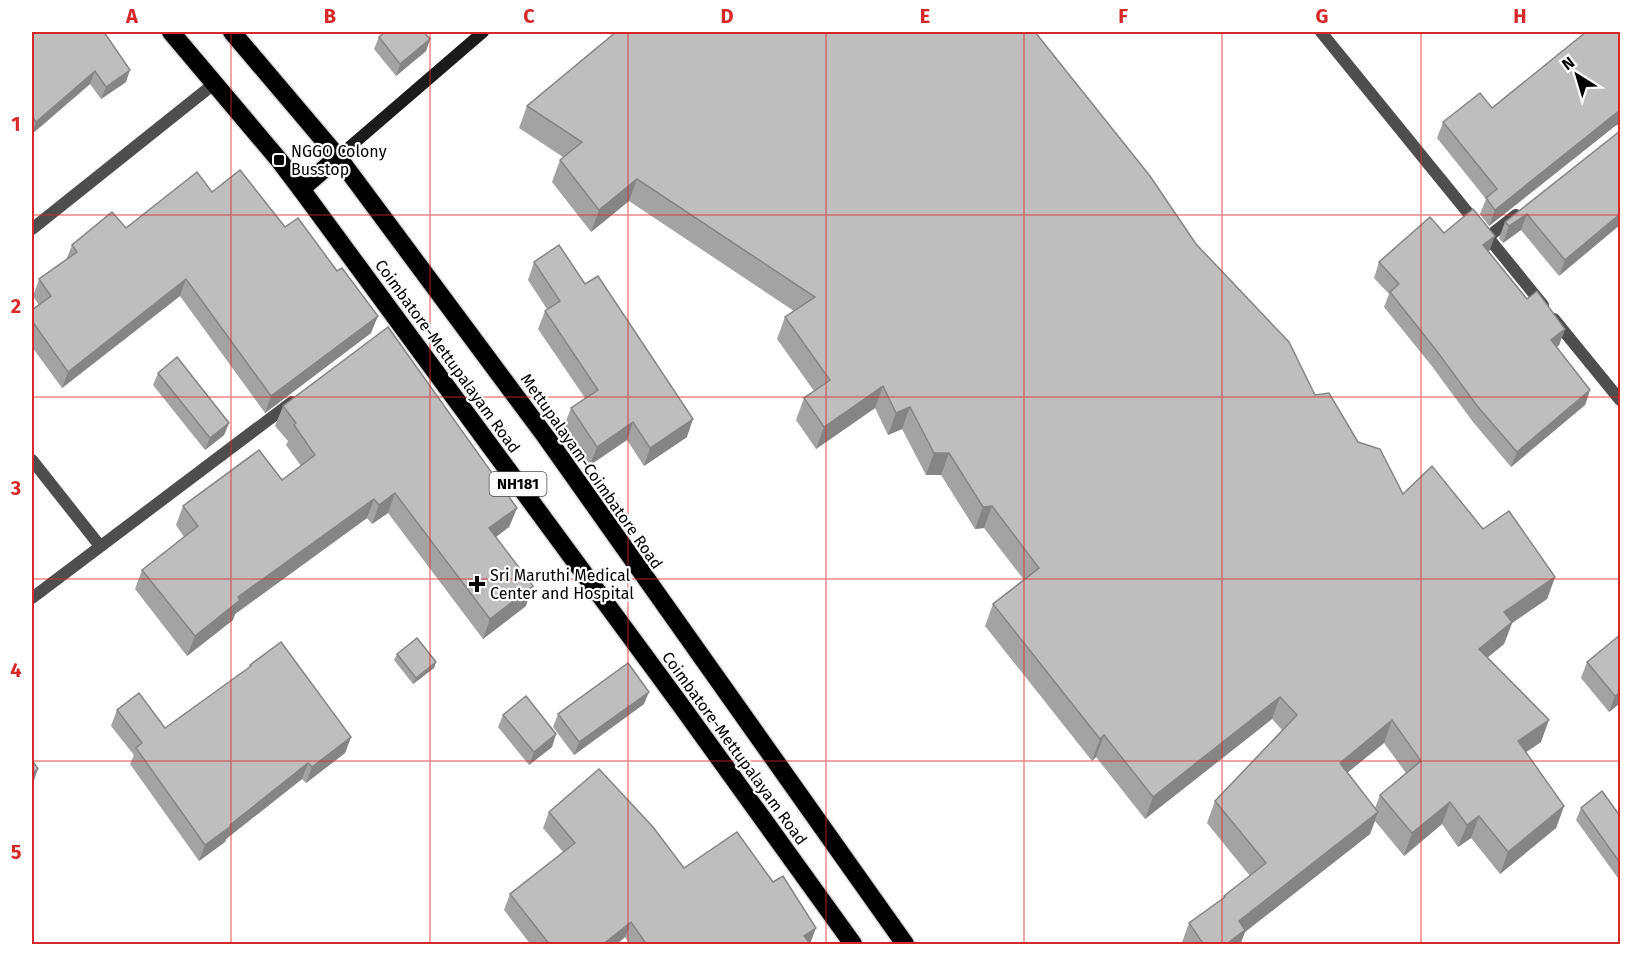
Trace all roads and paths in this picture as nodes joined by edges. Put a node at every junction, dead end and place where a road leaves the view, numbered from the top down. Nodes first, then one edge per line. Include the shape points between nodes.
1 (171, 32) edge
2 (232, 32) edge
3 (483, 32) edge
4 (1321, 32) edge
5 (214, 83) junction
6 (338, 157) junction
7 (301, 189) junction
8 (1523, 209) edge
9 (32, 229) edge
10 (1488, 237) junction
11 (306, 393) edge
12 (1620, 400) edge
13 (32, 460) edge
14 (100, 546) junction
15 (32, 598) edge
16 (853, 945) edge
17 (905, 945) edge

1 - 5 highway, Coimbatore-Mettupalayam Road / NH181
2 - 6 highway, Mettupalayam-Coimbatore Road / NH181
3 - 6 street
4 - 10 street
5 - 7 highway, Coimbatore-Mettupalayam Road / NH181
5 - 9 street
6 - 7 highway
6 - 17 highway, Mettupalayam-Coimbatore Road / NH181 via 546,438
7 - 16 highway, Coimbatore-Mettupalayam Road / NH181 via 394,326 673,695
8 - 10 street
10 - 12 street
11 - 14 street
13 - 14 street
14 - 15 street

